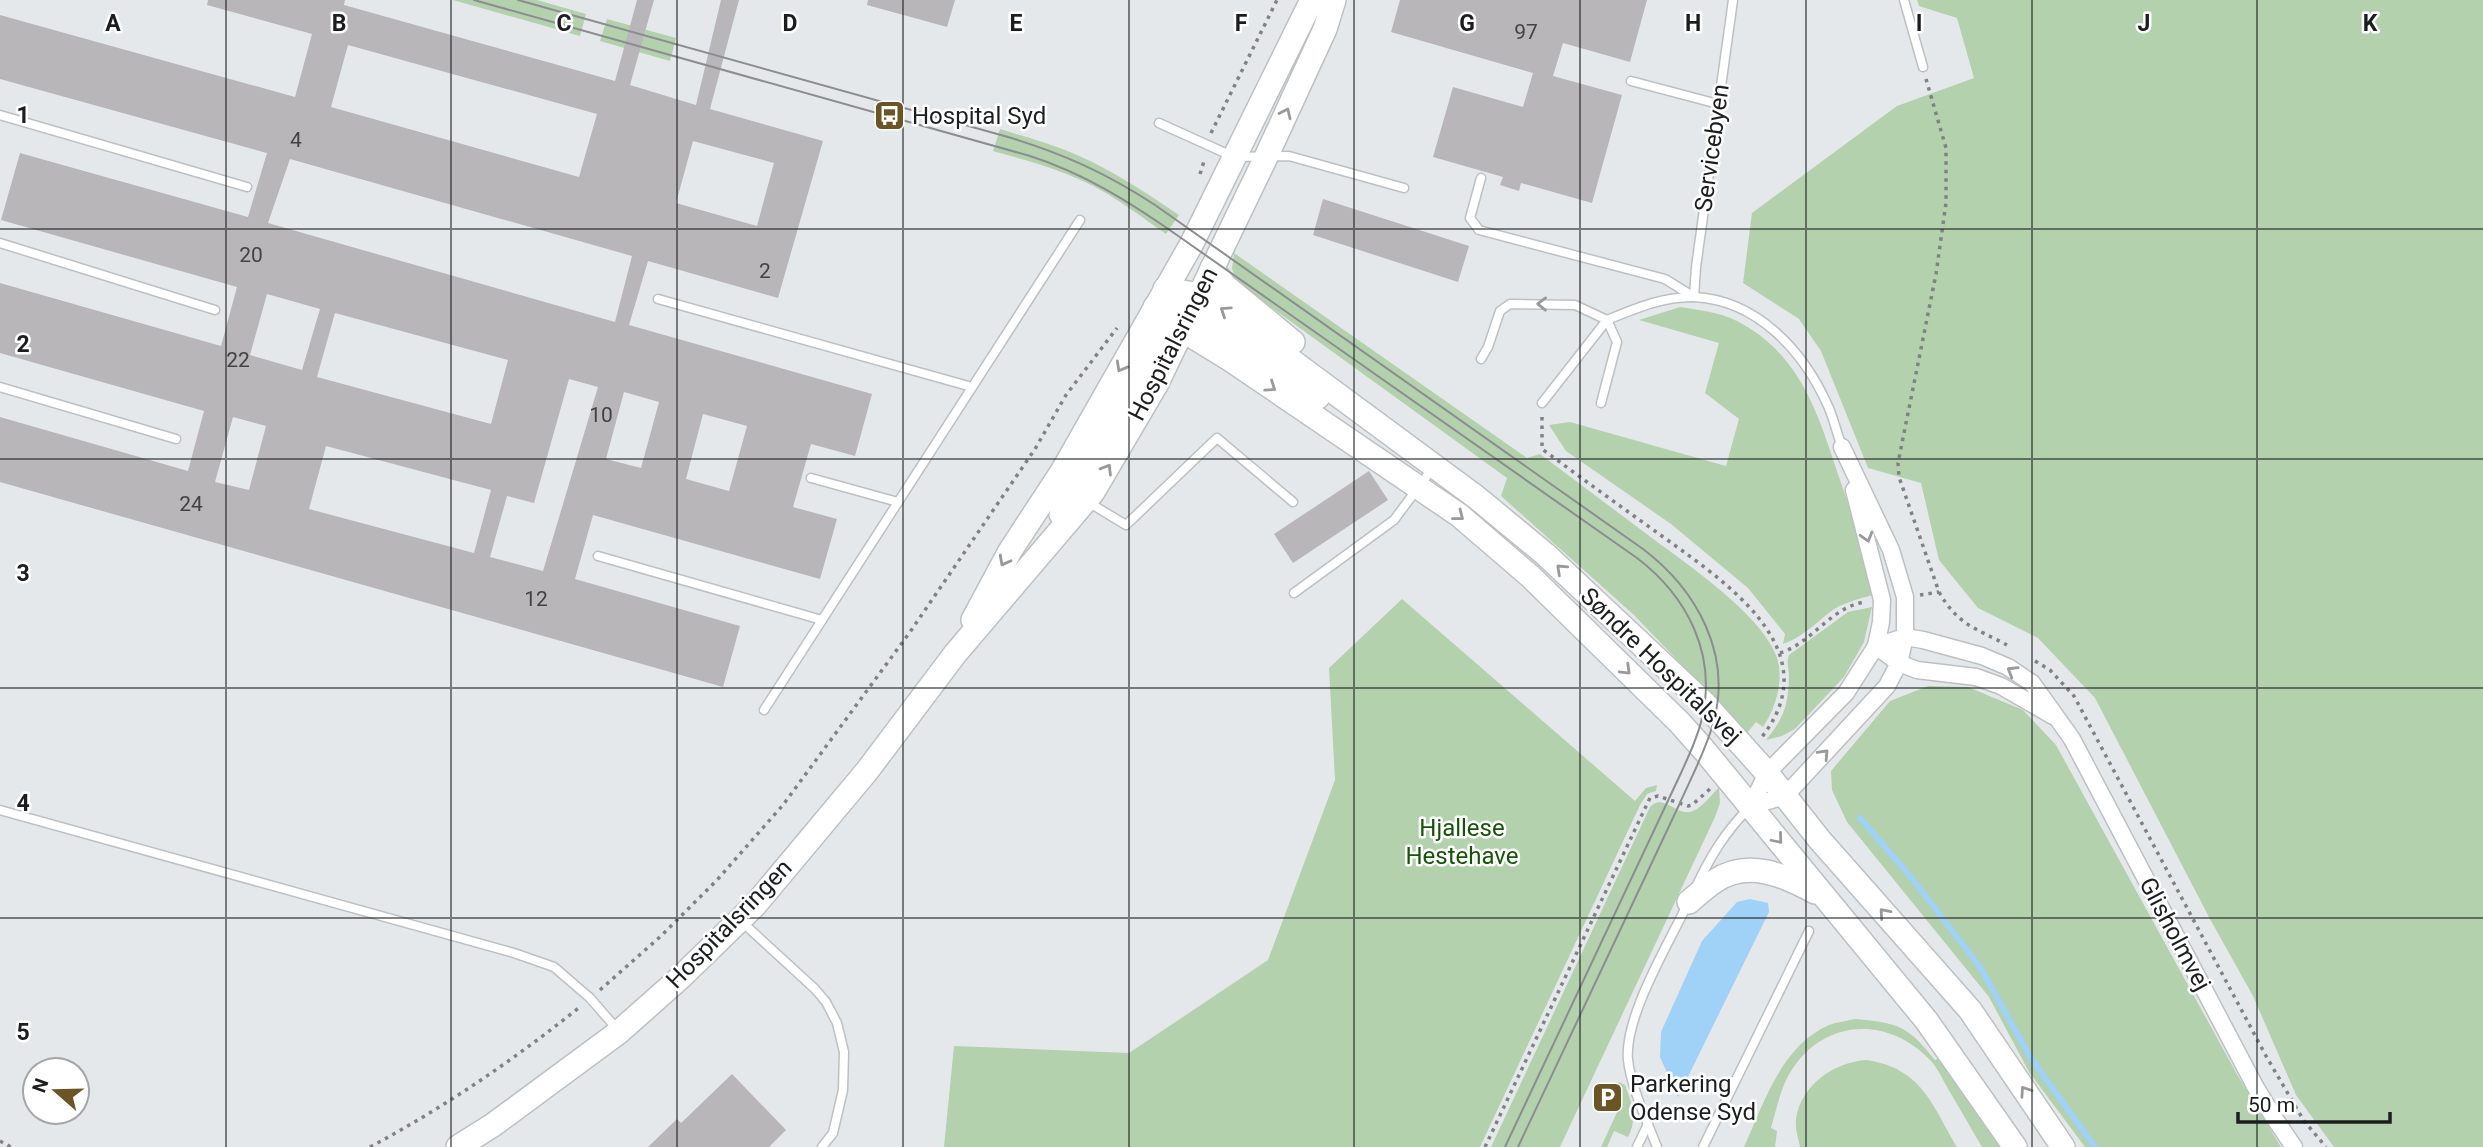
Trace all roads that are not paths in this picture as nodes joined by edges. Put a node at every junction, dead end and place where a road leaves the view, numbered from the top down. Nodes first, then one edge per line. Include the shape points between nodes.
1 (1312, 0) edge
2 (1334, 0) edge
3 (1733, 0) edge
4 (1904, 0) edge
5 (1923, 66) road end
6 (1631, 80) dead end
7 (1718, 104) junction
8 (0, 116) edge
9 (1158, 123) dead end
10 (1250, 156) junction
11 (1481, 178) dead end
12 (247, 187) dead end
13 (1404, 188) dead end
14 (1080, 219) dead end
15 (0, 243) edge
16 (1212, 268) junction
17 (1694, 297) junction
18 (658, 299) dead end
19 (1177, 307) junction
20 (215, 310) dead end
21 (1606, 320) junction
22 (1480, 359) dead end
23 (0, 387) edge
24 (972, 387) junction
25 (1542, 403) road end
26 (1601, 403) dead end
27 (176, 439) dead end
28 (1842, 447) junction
29 (1430, 464) junction
30 (811, 478) dead end
31 (1417, 487) junction
32 (1086, 501) junction
33 (898, 502) junction
34 (1293, 502) dead end
35 (598, 556) dead end
36 (1031, 567) junction
37 (1294, 593) dead end
38 (822, 620) junction
39 (1905, 637) junction
40 (1876, 646) junction
41 (955, 654) junction
42 (1899, 663) junction
43 (764, 710) dead end
44 (2059, 719) junction
45 (1767, 773) junction
46 (1785, 796) junction
47 (1751, 806) junction
48 (0, 810) edge
49 (1829, 900) junction
50 (1689, 902) junction
51 (739, 920) junction
52 (1809, 931) dead end
53 (619, 1032) junction
54 (1648, 1124) junction
55 (458, 1147) edge
56 (822, 1147) edge
57 (1637, 1147) edge
58 (1657, 1147) edge
59 (1703, 1147) edge
60 (2015, 1147) edge
61 (2063, 1147) edge
62 (2294, 1147) edge

1 - 10 street, Hospitalsringen via 1286,51
10 -> 2 street, Hospitalsringen via 1325,29
3 - 7 lane, Servicebyen
4 - 5 lane
6 - 7 lane
7 - 17 lane, Servicebyen
8 - 12 lane
9 - 10 lane
10 - 13 lane via 1294,157
10 - 16 street, Hospitalsringen
10 - 19 street
11 - 17 lane via 1470,218 1479,230 1665,279
14 - 24 lane
15 - 20 lane
16 - 19 street, Hospitalsringen
16 - 29 street via 1233,293 1329,370
17 - 21 lane via 1665,300
17 - 28 lane via 1728,302 1767,323 1801,356 1829,407
18 - 24 lane
29 -> 19 street, Søndre Hospitalsvej via 1241,321
19 -> 31 street, Søndre Hospitalsvej via 1231,360
32 -> 19 street, Hospitalsringen via 1156,385
19 - 36 street
19 -> 41 street, Hospitalsringen via 1010,551
21 -> 22 lane via 1575,304 1510,304 1500,312
21 - 25 lane
21 - 26 lane via 1617,342
23 - 27 lane
24 - 33 lane
28 - 39 street via 1891,550 1905,597
28 -> 40 street via 1882,600
29 - 31 lane
45 -> 29 street, Søndre Hospitalsvej via 1705,704 1545,554
30 - 33 lane
31 - 37 lane via 1394,520
31 -> 47 street, Søndre Hospitalsvej via 1459,515 1530,576 1680,723
32 - 34 lane via 1126,525 1217,438
32 - 36 street, Hospitalsringen
33 - 38 lane
35 - 38 lane
36 - 41 street, Hospitalsringen
38 - 43 lane
39 - 40 street, Glisholmvej
39 - 42 street
44 -> 39 street, Glisholmvej via 2032,683 2008,667
40 - 42 street, Glisholmvej
40 - 45 street via 1846,692
41 - 51 street, Hospitalsringen via 867,771
42 - 44 street, Glisholmvej via 1917,670 1976,677
46 -> 42 street via 1887,686
44 - 62 street, Glisholmvej via 2256,1088
45 - 46 street, Søndre Hospitalsvej
45 - 47 street
46 - 47 street
61 -> 46 street, Søndre Hospitalsvej via 1970,1010
47 -> 49 street, Søndre Hospitalsvej
47 - 50 lane via 1711,855
48 - 53 lane via 554,967
49 - 50 street via 1790,878 1749,870 1716,880
49 - 60 street, Søndre Hospitalsvej via 1926,1020
50 - 54 lane via 1630,1027 1629,1063
51 - 53 street, Hospitalsringen
51 - 56 lane via 815,989 837,1023 844,1052 843,1090 834,1133
52 - 59 lane
53 - 55 street, Hospitalsringen
54 - 57 lane
54 - 58 lane

